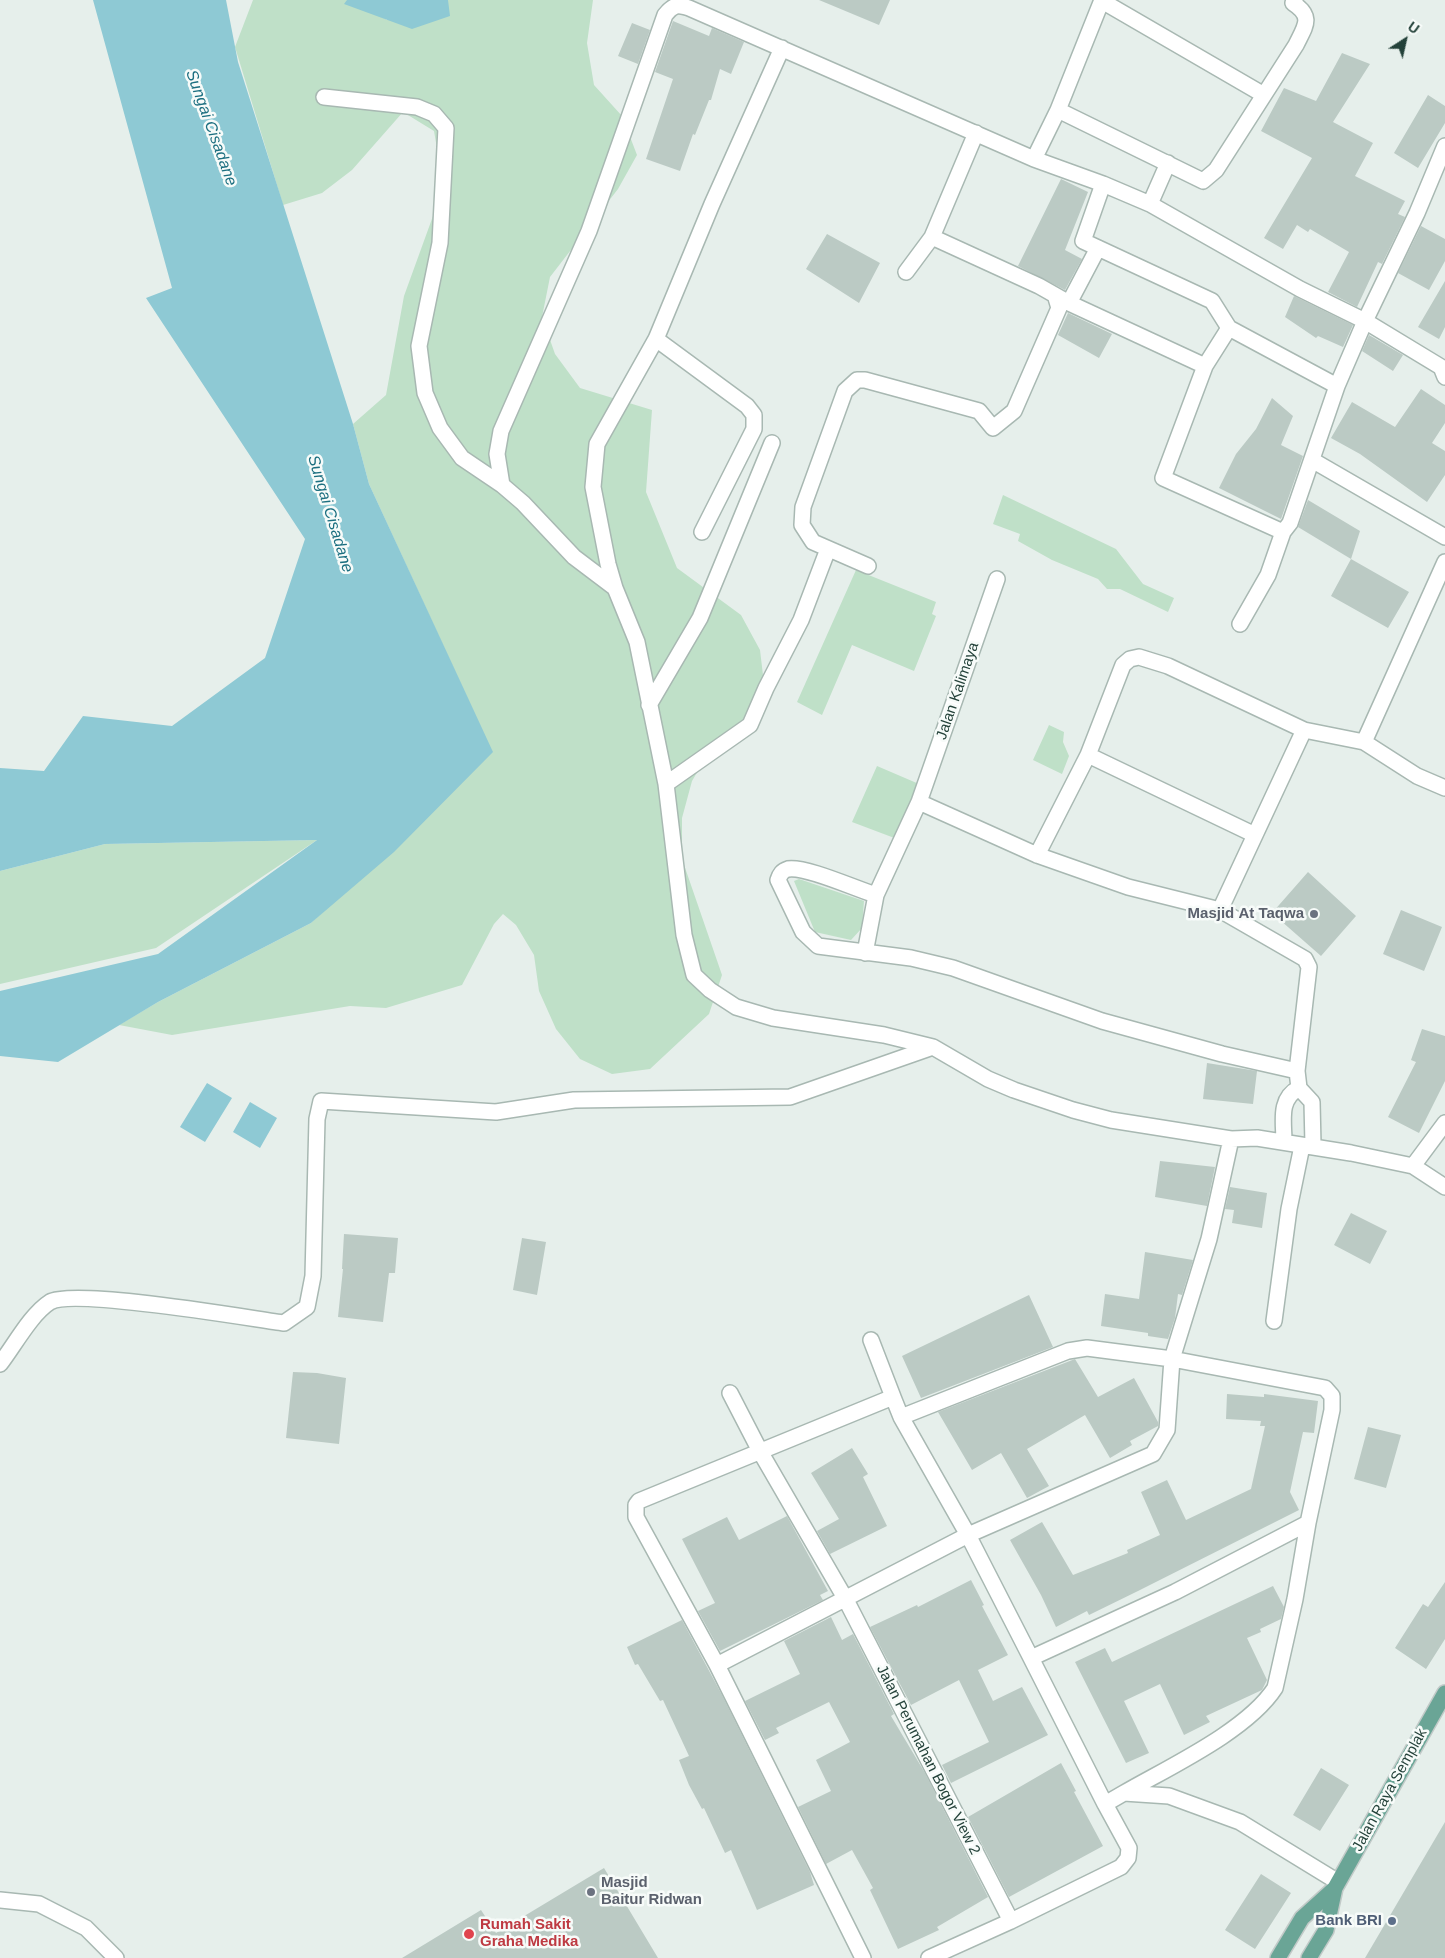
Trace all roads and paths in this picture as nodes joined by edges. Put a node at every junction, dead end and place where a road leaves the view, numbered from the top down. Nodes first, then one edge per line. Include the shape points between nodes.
1 (1102, 0) edge
2 (1291, 1) edge
3 (691, 4) edge
4 (782, 48) junction
5 (1264, 95) junction
6 (324, 97) dead end
7 (1058, 110) junction
8 (976, 133) junction
9 (1445, 146) edge
10 (1034, 159) junction
11 (1168, 163) junction
12 (1103, 184) junction
13 (1150, 204) junction
14 (932, 237) junction
15 (1098, 248) junction
16 (906, 272) dead end
17 (1063, 300) junction
18 (1365, 321) junction
19 (1229, 328) junction
20 (656, 339) junction
21 (1205, 366) junction
22 (1445, 377) edge
23 (1337, 386) junction
24 (772, 443) dead end
25 (1312, 460) junction
26 (502, 485) junction
27 (702, 532) dead end
28 (1283, 532) junction
29 (1445, 538) edge
30 (828, 549) junction
31 (1445, 562) edge
32 (868, 566) dead end
33 (997, 579) dead end
34 (615, 588) junction
35 (1240, 624) dead end
36 (649, 705) junction
37 (1304, 730) junction
38 (1364, 742) junction
39 (1088, 755) junction
40 (666, 784) junction
41 (1445, 788) edge
42 (919, 802) junction
43 (1253, 834) junction
44 (1038, 855) junction
45 (876, 895) junction
46 (1220, 910) junction
47 (865, 953) junction
48 (933, 1047) junction
49 (1297, 1071) junction
50 (1299, 1088) junction
51 (1445, 1123) edge
52 (1231, 1139) junction
53 (1284, 1142) junction
54 (1307, 1146) junction
55 (1413, 1166) junction
56 (1445, 1186) edge
57 (1274, 1321) dead end
58 (871, 1340) dead end
59 (1172, 1359) junction
60 (0, 1364) edge
61 (730, 1393) dead end
62 (893, 1397) junction
63 (901, 1417) junction
64 (761, 1453) junction
65 (1308, 1523) junction
66 (968, 1535) junction
67 (845, 1598) junction
68 (1031, 1658) junction
69 (717, 1665) junction
70 (1445, 1693) edge
71 (1124, 1793) junction
72 (1105, 1804) junction
73 (1337, 1885) junction
74 (0, 1900) edge
75 (1011, 1921) junction
76 (116, 1958) edge
77 (863, 1958) edge
78 (929, 1958) edge
79 (1278, 1958) edge
80 (1309, 1958) edge

1 - 5 street
1 - 7 street
2 - 5 street via 1305,11 1305,27
3 - 4 street
3 - 26 street via 678,4 665,15 589,231 501,431 497,454
4 - 8 street
4 - 20 street
5 - 11 street via 1210,176 1203,180
6 - 26 street via 417,107 434,114 446,128 440,243 419,346 425,393 440,428 462,458
7 - 10 street
7 - 11 street
8 - 10 street
8 - 14 street
9 - 18 street
10 - 12 street
11 - 13 street
12 - 13 street
12 - 15 street via 1083,241
13 - 18 street via 1300,289
14 - 16 street
14 - 17 street
15 - 17 street
15 - 19 street via 1212,301
17 - 21 street
17 - 30 street via 1014,411 994,428 979,410 865,380 852,383 846,390 803,508 802,525 807,534 813,542
18 - 22 street via 1441,367
18 - 23 street
19 - 21 street
19 - 23 street
20 - 27 street via 754,415 754,429
20 - 34 street via 597,444 593,487
21 - 28 street via 1163,478
23 - 25 street
24 - 36 street via 700,618
25 - 28 street via 1290,523
25 - 29 street
26 - 34 street via 574,557
28 - 35 street via 1268,575
30 - 32 street
30 - 40 street via 801,620 750,725
31 - 38 street
33 - 42 street, Jalan Kalimaya
34 - 36 street via 637,642
36 - 40 street
37 - 38 street
37 - 39 street via 1168,666 1139,657 1124,665
37 - 43 street
38 - 41 street via 1417,776
39 - 43 street
39 - 44 street
40 - 48 street via 684,935 694,975 736,1007 773,1018 884,1035
42 - 44 street
42 - 45 street, Jalan Kalimaya
43 - 46 street
44 - 46 street via 1128,888
45 - 47 street, Jalan Kalimaya
45 - 47 street via 801,870 780,873 778,880 810,940 818,946
46 - 49 street via 1305,959 1309,968
47 - 49 street via 910,958 953,968 1102,1021
48 - 52 street via 988,1079 1073,1110 1111,1120
48 - 60 street via 790,1097 574,1100 496,1112 322,1101 317,1119 313,1276 308,1308 284,1323 112,1300 76,1298 52,1301 39,1311
49 - 50 street
50 - 53 street via 1291,1092 1284,1104
50 - 54 street via 1312,1102
51 - 55 street
52 - 53 street
52 - 59 street via 1209,1239
53 - 54 street
54 - 55 street
54 - 57 street via 1288,1218
55 - 56 street
58 - 62 street
59 - 63 street via 1087,1348 1068,1351
59 - 65 street via 1325,1388 1332,1396 1332,1410
59 - 66 street via 1167,1430 1153,1454
61 - 64 street, Jalan Perumahan Bogor View 2
62 - 63 street
62 - 64 street
63 - 66 street
64 - 67 street, Jalan Perumahan Bogor View 2
64 - 69 street via 639,1501 636,1506 636,1517
65 - 68 street via 1175,1592
65 - 71 street via 1275,1688 1268,1699 1228,1732
66 - 67 street
66 - 68 street
67 - 69 street
67 - 75 street, Jalan Perumahan Bogor View 2
68 - 72 street
69 - 77 street
70 - 73 main road, Jalan Raya Semplak
71 - 72 street
71 - 73 street via 1169,1796 1240,1822
72 - 75 street via 1130,1848 1121,1867
73 - 79 main road, Jalan Raya Semplak via 1302,1918
73 - 80 main road, Jalan Raya Semplak via 1326,1930
74 - 76 street via 38,1904 86,1928
75 - 78 street

